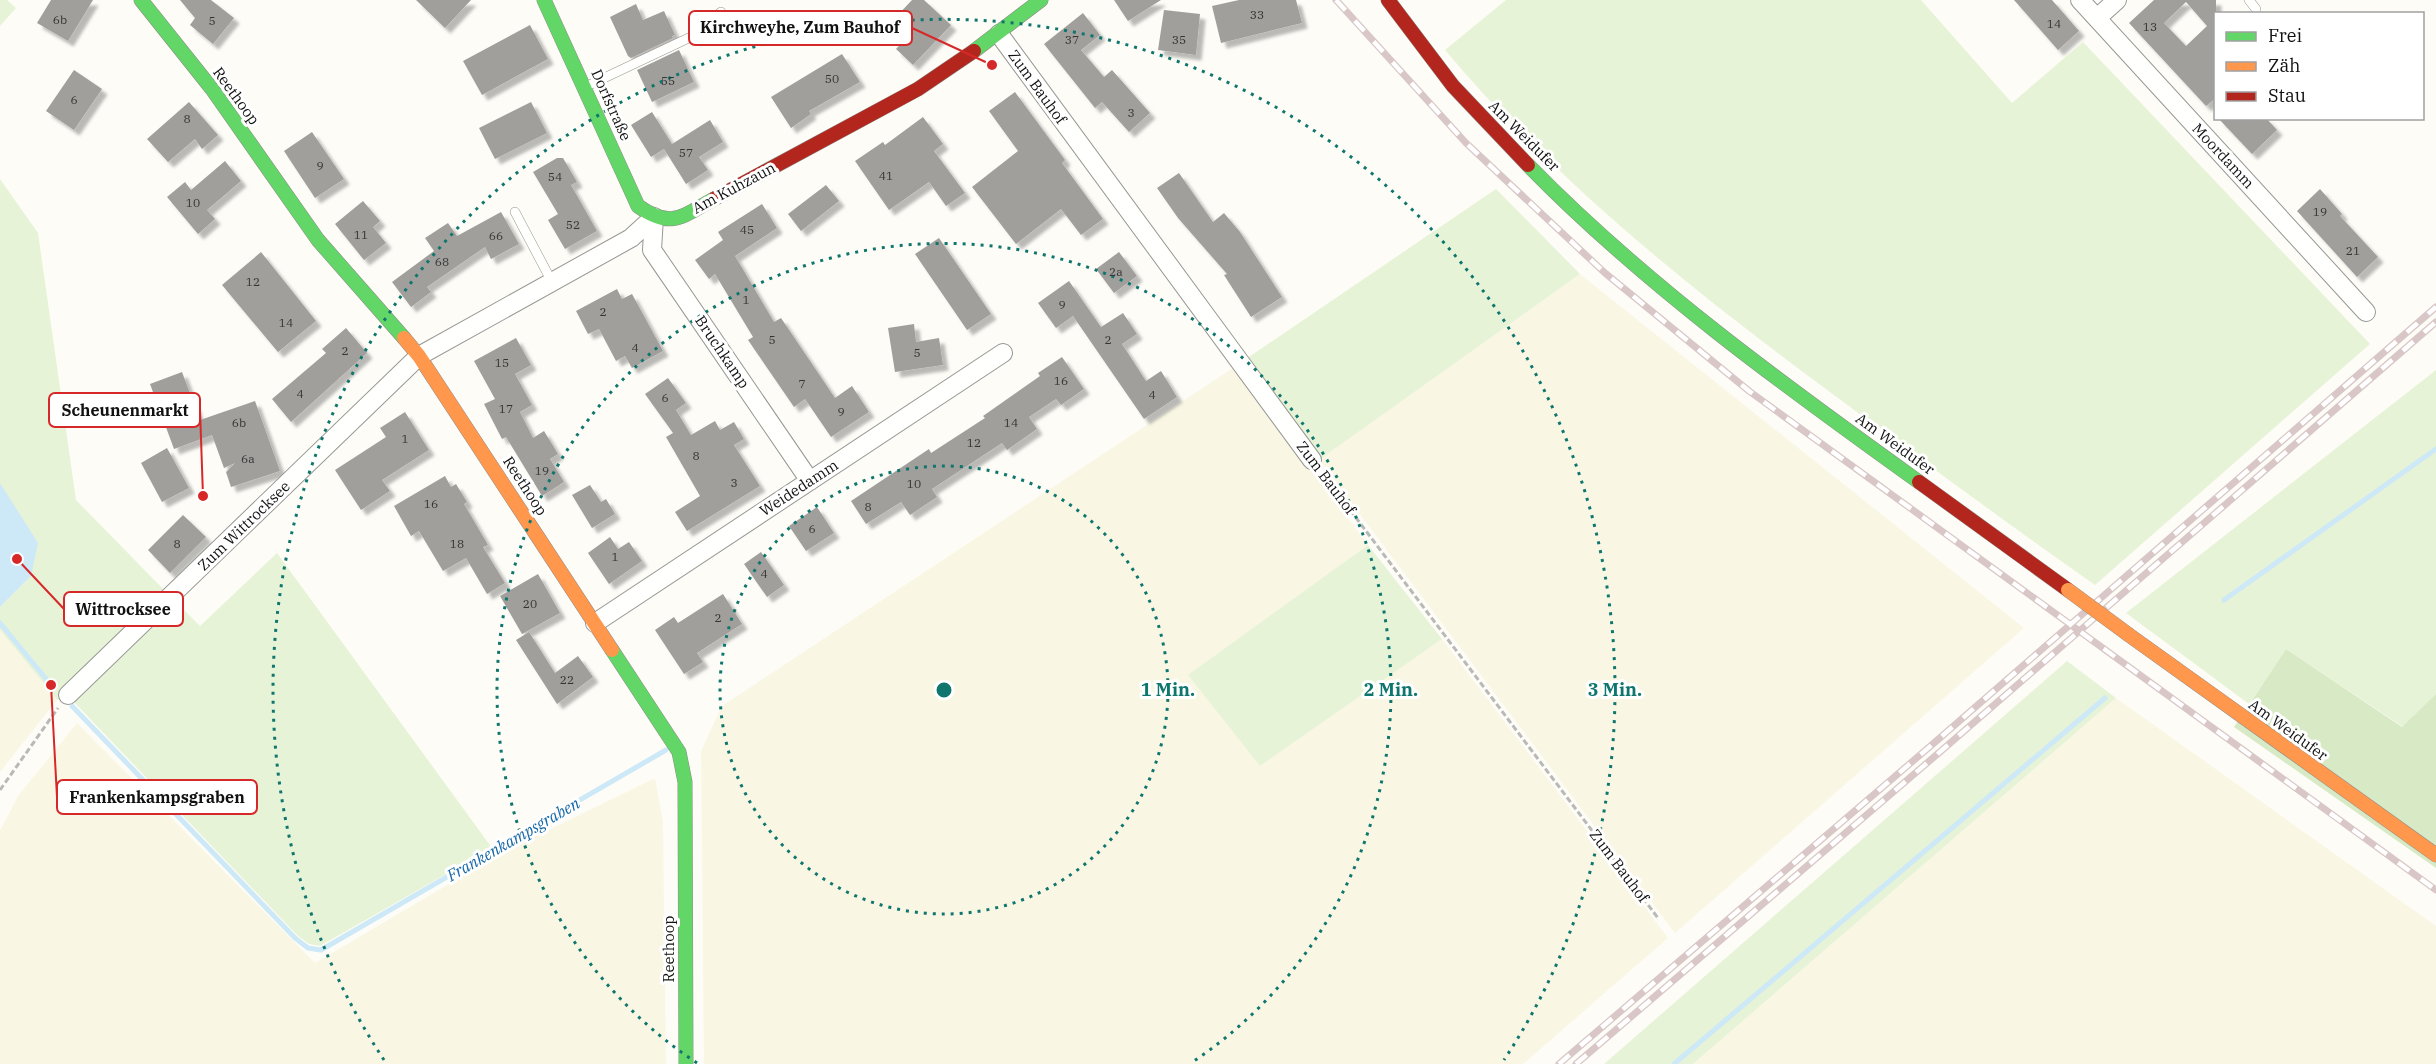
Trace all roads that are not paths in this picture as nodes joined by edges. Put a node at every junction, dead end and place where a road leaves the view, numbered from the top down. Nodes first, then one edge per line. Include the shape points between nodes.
1 (141, 0) edge
2 (544, 0) edge
3 (1041, 0) edge
4 (1388, 0) edge
5 (2080, 0) edge
6 (2117, 0) edge
7 (2249, 0) edge
8 (2256, 9) dead end
9 (721, 12) dead end
10 (2097, 18) junction
11 (999, 34) junction
12 (585, 87) junction
13 (515, 212) dead end
14 (654, 217) junction
15 (552, 282) junction
16 (2366, 312) dead end
17 (1003, 353) dead end
18 (419, 356) junction
19 (1312, 460) road end
20 (810, 481) junction
21 (595, 623) junction
22 (68, 695) road end
23 (2436, 855) edge
24 (686, 1064) edge

1 - 18 street, Reethoop via 212,89 318,240
2 - 12 street, Dorfstraße
3 - 11 street, Am Kuhzaun
4 - 23 street, Am Weidufer, bridge via 1462,96 1644,271 1781,381
5 - 10 street, Moordamm
6 - 10 street
7 - 8 lane
9 - 12 lane via 695,35
10 - 16 street, Moordamm
11 - 14 street, Am Kuhzaun via 918,89 675,220
11 - 19 street, Zum Bauhof
12 - 14 street, Dorfstraße via 638,206
13 - 15 lane
14 - 15 street via 631,238
14 - 20 street, Bruchkamp via 652,250
15 - 18 street
17 - 20 street, Weidedamm
18 - 21 street, Reethoop
18 - 22 street, Zum Wittrocksee
20 - 21 street, Weidedamm
21 - 24 street, Reethoop via 679,753 681,762 685,783

